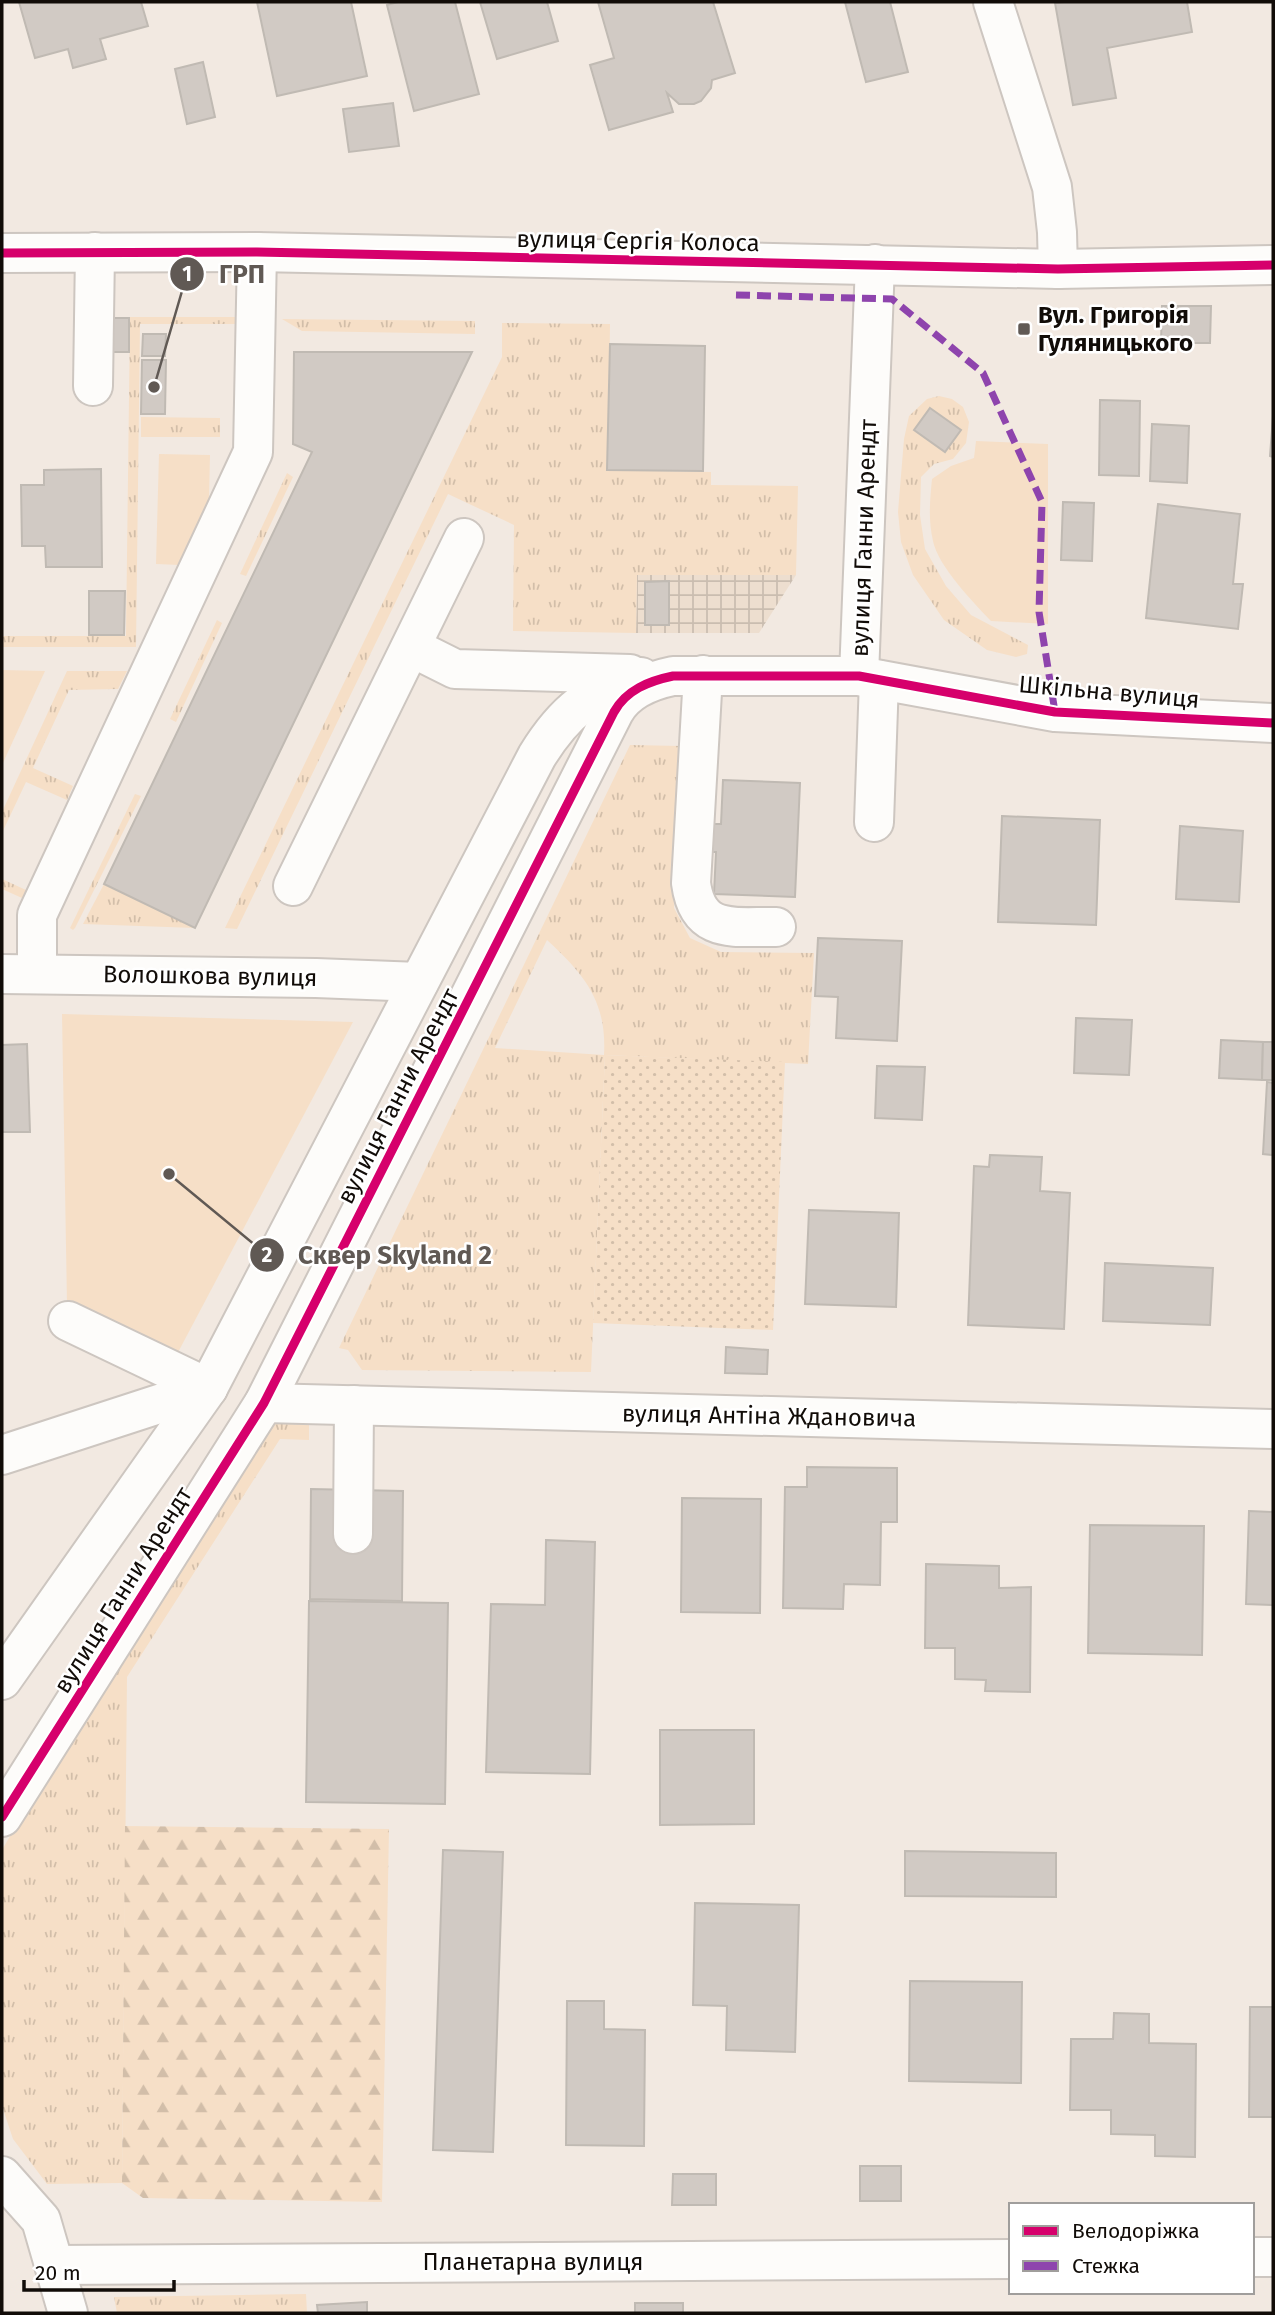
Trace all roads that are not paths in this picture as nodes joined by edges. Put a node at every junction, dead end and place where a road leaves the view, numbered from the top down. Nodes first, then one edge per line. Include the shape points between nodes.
1 (993, 2) edge
2 (95, 252) junction
3 (257, 252) junction
4 (2, 253) edge
5 (875, 264) junction
6 (1273, 265) edge
7 (1058, 269) junction
8 (93, 386) dead end
9 (464, 538) dead end
10 (411, 647) junction
11 (695, 675) junction
12 (869, 678) junction
13 (1273, 723) edge
14 (874, 822) dead end
15 (293, 886) dead end
16 (776, 927) dead end
17 (19, 974) edge
18 (419, 982) junction
19 (68, 1321) dead end
20 (208, 1388) junction
21 (264, 1403) junction
22 (354, 1405) junction
23 (1273, 1429) edge
24 (2, 1455) edge
25 (353, 1534) dead end
26 (2, 1679) edge
27 (2, 1817) edge
28 (2, 2176) edge
29 (1254, 2257) edge
30 (1273, 2257) edge
31 (1009, 2259) edge
32 (55, 2266) junction
33 (68, 2313) edge

1 - 7 street via 1052,187
2 - 3 street, вулиця Сергія Колоса
2 - 4 street, вулиця Сергія Колоса
2 - 8 street
3 - 5 street, вулиця Сергія Колоса
3 - 17 street via 253,452 37,915
5 - 7 street, вулиця Сергія Колоса
5 - 12 street, вулиця Ганни Арендт
6 - 7 street, вулиця Сергія Колоса
9 - 10 street
10 - 11 street via 454,669
10 - 15 street
11 - 12 street, вулиця Ганни Арендт
11 - 16 street via 693,899 700,913 718,926
11 - 18 street via 642,677 612,685 580,704 551,734
11 - 21 street, вулиця Ганни Арендт via 652,681 624,697 617,707
12 - 13 street, Шкільна вулиця via 1055,712
12 - 14 street
17 - 18 street, Волошкова вулиця
18 - 20 street
19 - 20 street
20 - 24 street
20 - 26 street
21 - 22 street, вулиця Антіна Ждановича
21 - 27 street, вулиця Ганни Арендт
22 - 23 street, вулиця Антіна Ждановича
22 - 25 street
28 - 32 street via 41,2220
29 - 30 street
31 - 32 street, Планетарна вулиця
32 - 33 street

